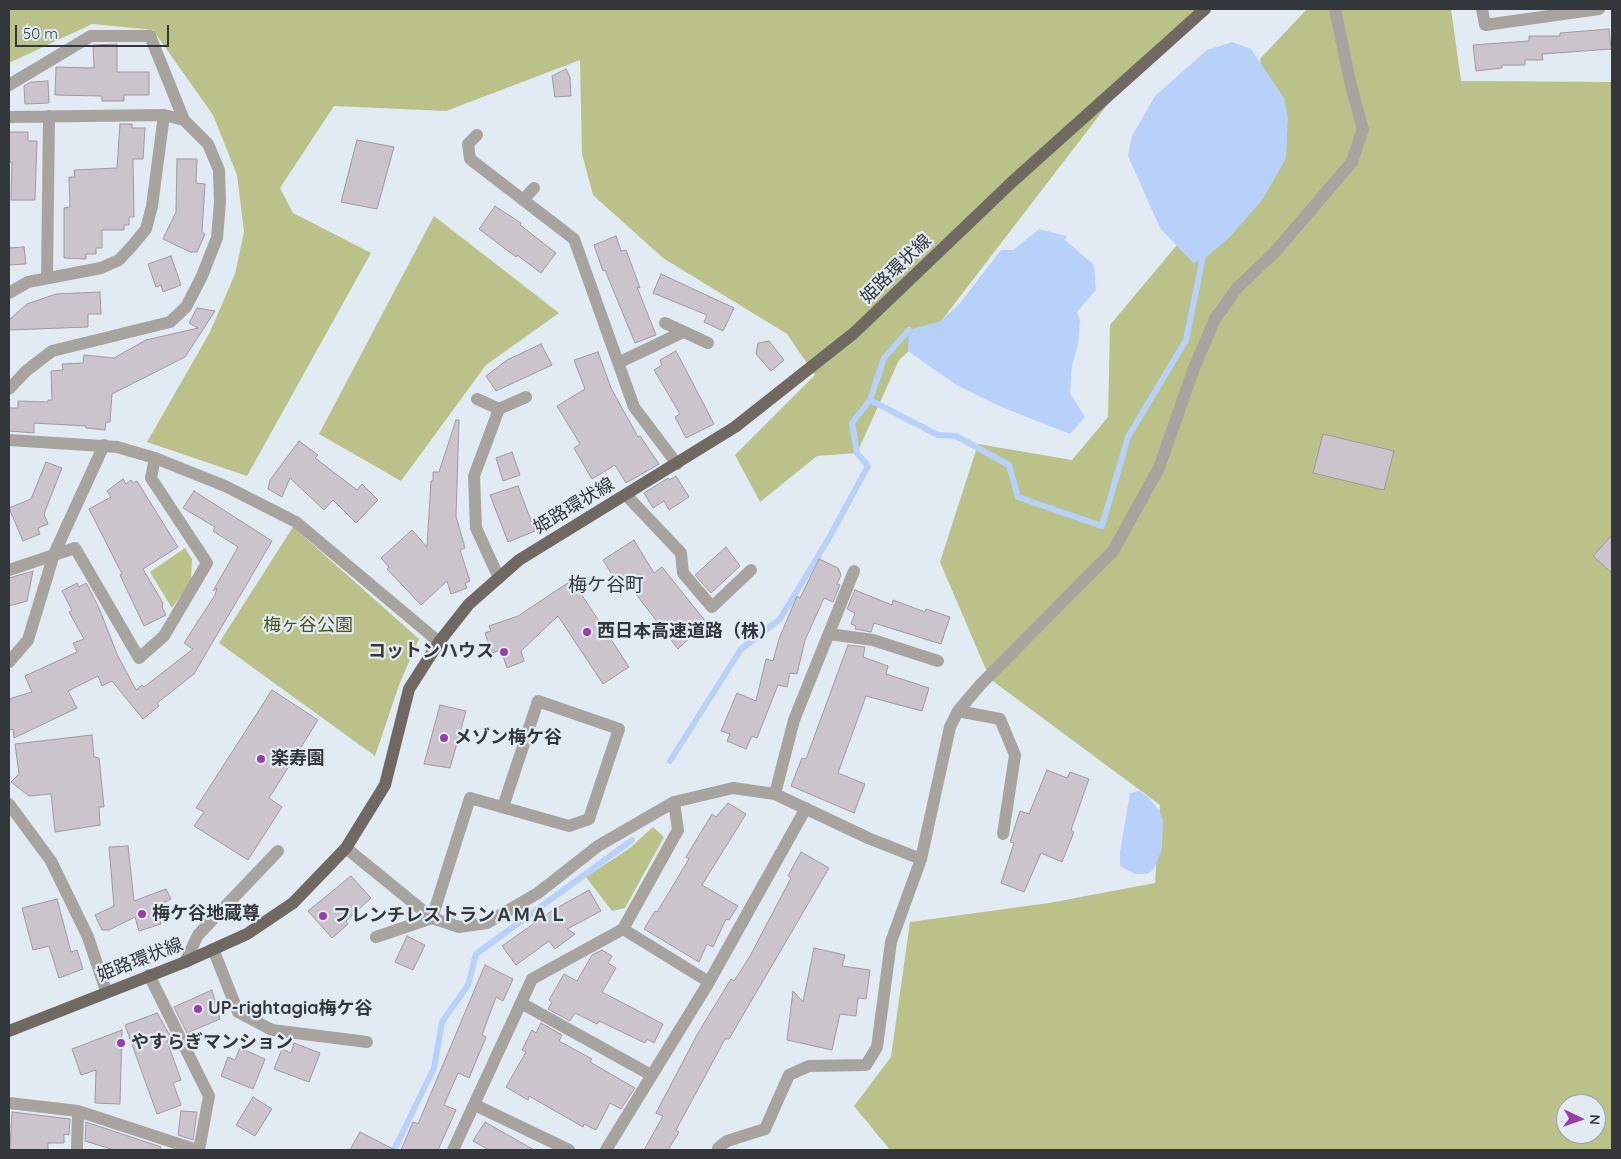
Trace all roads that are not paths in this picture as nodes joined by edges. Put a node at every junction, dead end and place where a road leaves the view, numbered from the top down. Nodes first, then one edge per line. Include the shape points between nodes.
1 (1205, 9) edge
2 (1336, 9) edge
3 (1482, 9) edge
4 (1599, 9) edge
5 (9, 85) edge
6 (164, 114) junction
7 (49, 116) junction
8 (9, 117) edge
9 (184, 120) junction
10 (477, 135) dead end
11 (534, 188) dead end
12 (523, 200) junction
13 (47, 278) junction
14 (9, 293) edge
15 (665, 323) dead end
16 (683, 332) junction
17 (708, 343) dead end
18 (618, 363) junction
19 (9, 389) edge
20 (526, 397) dead end
21 (477, 399) dead end
22 (499, 409) junction
23 (9, 440) edge
24 (104, 445) junction
25 (155, 458) junction
26 (677, 464) junction
27 (626, 496) junction
28 (54, 554) junction
29 (9, 570) edge
30 (751, 570) dead end
31 (854, 571) dead end
32 (498, 578) junction
33 (829, 634) junction
34 (439, 642) junction
35 (938, 661) dead end
36 (9, 662) edge
37 (958, 711) junction
38 (775, 794) junction
39 (674, 802) junction
40 (9, 804) edge
41 (503, 808) dead end
42 (806, 808) junction
43 (1003, 834) dead end
44 (346, 848) junction
45 (278, 851) dead end
46 (921, 860) junction
47 (432, 918) junction
48 (623, 929) junction
49 (376, 937) dead end
50 (213, 949) junction
51 (185, 962) junction
52 (150, 975) junction
53 (709, 982) junction
54 (106, 991) junction
55 (521, 1003) junction
56 (9, 1031) edge
57 (367, 1042) dead end
58 (651, 1075) junction
59 (9, 1102) edge
60 (475, 1105) junction
61 (78, 1111) junction
62 (76, 1150) edge
63 (198, 1150) edge
64 (454, 1150) edge
65 (569, 1150) edge
66 (606, 1150) edge
67 (718, 1150) edge

1 - 26 main road, 姫路環状線 via 1012,182 854,333 735,427
2 - 37 street via 1363,129 1352,162 1275,252 1238,288 1215,319 1159,468 1113,551
3 - 4 street via 1485,25
5 - 9 street via 92,36 150,36
6 - 7 street
6 - 9 street
6 - 13 street via 158,169 146,229 119,260 102,268
7 - 8 street
7 - 13 street
9 - 19 street via 208,144 219,170 220,202 217,238 186,306 170,322 52,351
10 - 12 street via 468,144 470,159
11 - 12 street
12 - 18 street via 574,239
13 - 14 street via 28,282
15 - 16 street
16 - 17 street
16 - 18 street
18 - 26 street via 634,407
20 - 22 street
21 - 22 street
22 - 32 street via 474,476 476,528
23 - 24 street
24 - 25 street
24 - 28 street
25 - 28 street via 151,478 207,563 164,636 140,658 75,548
25 - 34 street via 225,486 296,522
26 - 27 main road, 姫路環状線
27 - 30 street via 681,553 683,572 712,607
27 - 32 main road, 姫路環状線 via 519,560
28 - 29 street
28 - 36 street via 28,640
31 - 33 street
32 - 34 main road, 姫路環状線 via 469,604
33 - 35 street via 873,640
33 - 38 street via 794,720
34 - 44 main road, 姫路環状線 via 409,689 385,786
37 - 43 street via 1000,719 1015,755
37 - 46 street via 950,727
38 - 39 street via 733,788
38 - 42 street
39 - 47 street via 598,846 538,893 487,923 459,927
39 - 48 street via 678,830
40 - 54 street via 51,861 88,937
41 - 47 street via 538,701 619,729 589,819 569,826 506,808 470,798
42 - 46 street
42 - 53 street
44 - 47 street
44 - 50 main road, 姫路環状線 via 293,903 247,934
45 - 51 street via 198,935
46 - 67 street via 891,942 877,1048 866,1065 809,1066 789,1075 766,1129 727,1141
47 - 49 street
48 - 53 street
48 - 55 street via 532,979
50 - 51 main road, 姫路環状線
50 - 57 street via 238,1012 272,1030
51 - 52 main road, 姫路環状線
52 - 54 main road, 姫路環状線
52 - 63 street via 209,1096
53 - 58 street
54 - 56 main road, 姫路環状線
55 - 58 street
55 - 60 street
58 - 66 street
59 - 61 street
60 - 64 street
60 - 65 street
61 - 62 street
61 - 63 street

